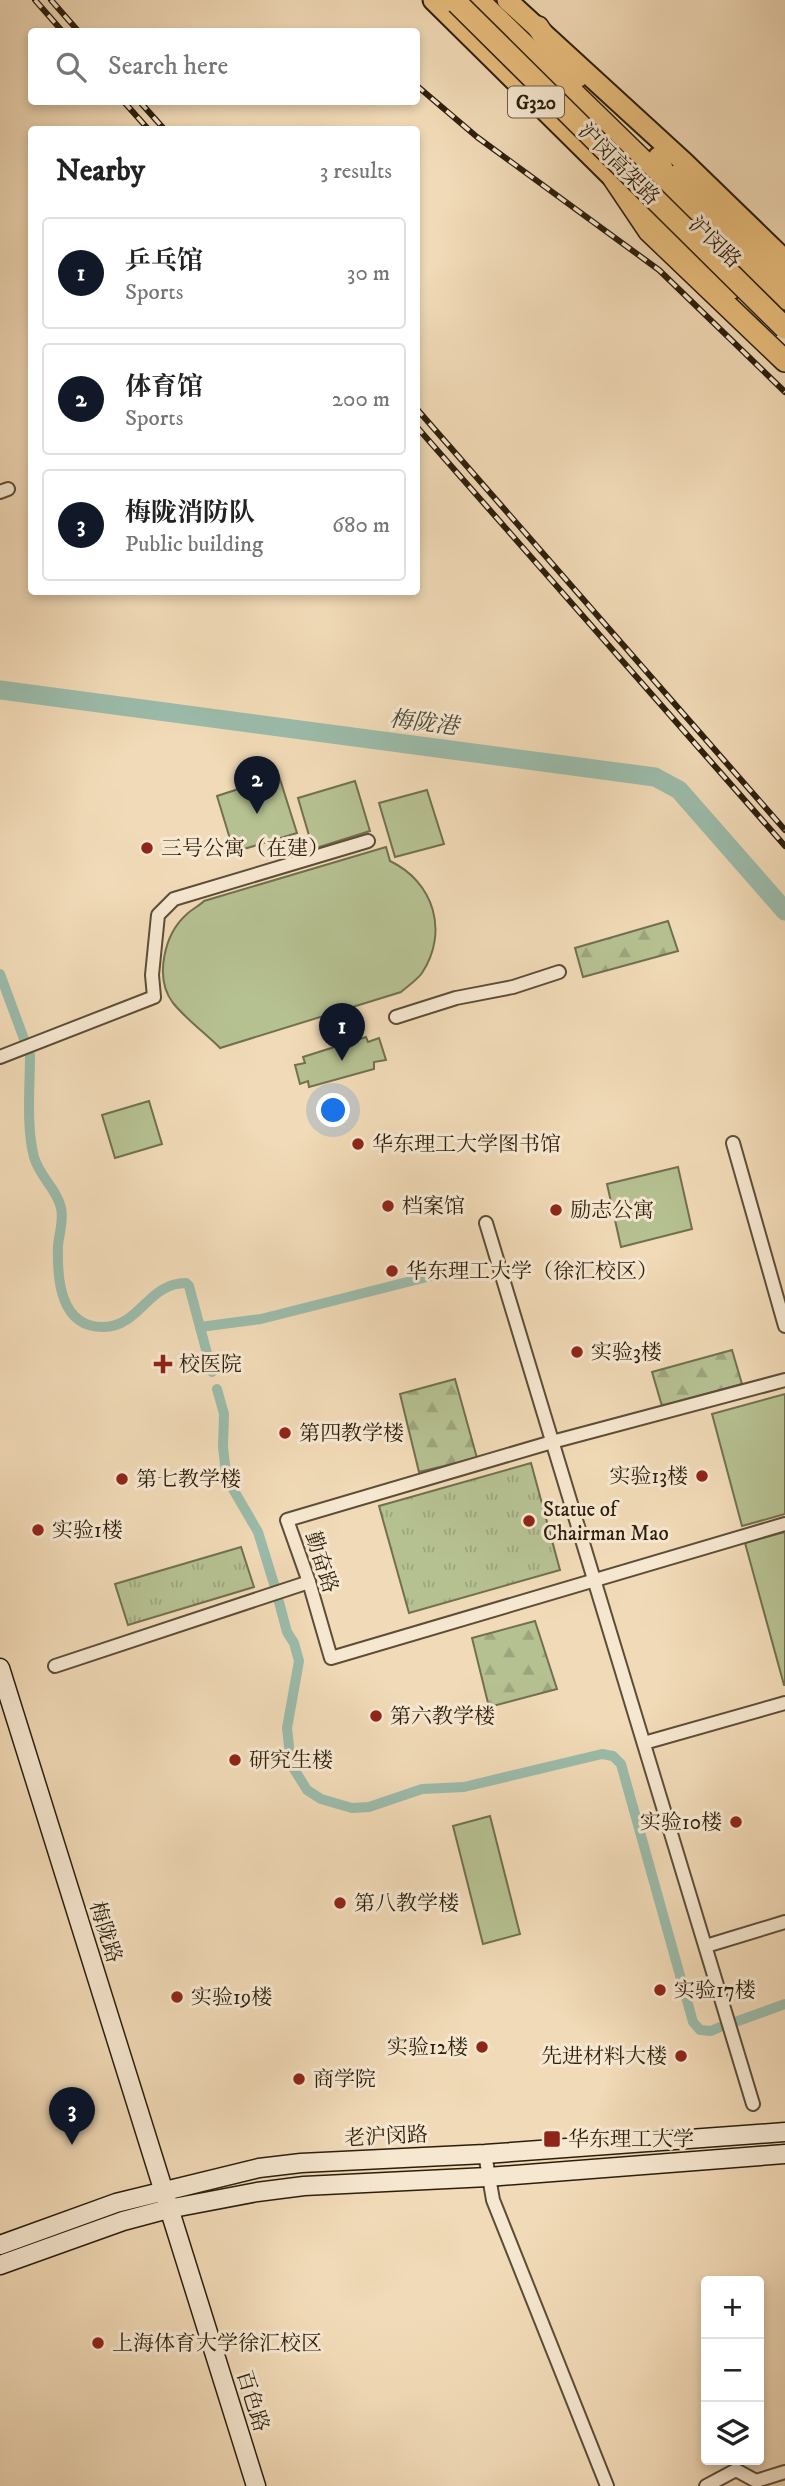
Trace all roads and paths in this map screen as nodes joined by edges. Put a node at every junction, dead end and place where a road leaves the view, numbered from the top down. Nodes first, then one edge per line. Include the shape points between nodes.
1 (433, 0) edge
2 (453, 0) edge
3 (462, 0) edge
4 (480, 0) edge
5 (507, 0) edge
6 (535, 37) junction
7 (614, 179) junction
8 (674, 179) junction
9 (640, 202) junction
10 (785, 260) edge
11 (785, 274) edge
12 (785, 293) edge
13 (785, 299) edge
14 (785, 328) edge
15 (785, 341) edge
16 (785, 361) edge
17 (368, 841) dead end
18 (559, 972) dead end
19 (396, 1017) dead end
20 (0, 1057) edge
21 (733, 1143) dead end
22 (486, 1223) dead end
23 (785, 1326) edge
24 (785, 1380) edge
25 (552, 1442) junction
26 (785, 1524) edge
27 (594, 1581) junction
28 (309, 1582) junction
29 (55, 1666) dead end
30 (2, 1678) edge
31 (785, 1703) edge
32 (644, 1743) junction
33 (785, 1922) edge
34 (706, 1947) junction
35 (753, 2104) dead end
36 (785, 2132) edge
37 (485, 2154) junction
38 (785, 2154) edge
39 (488, 2177) junction
40 (162, 2190) junction
41 (168, 2209) junction
42 (0, 2245) edge
43 (0, 2265) edge
44 (785, 2472) edge
45 (256, 2486) edge
46 (607, 2486) edge
47 (706, 2486) edge

1 - 7 main road, 沪闵路 / G320
2 - 14 highway, 沪闵高架路, bridge
3 - 9 main road via 623,177
4 - 6 main road, 沪闵路 / G320
4 - 13 highway, 沪闵高架路
5 - 6 main road, 沪闵路 / G320
6 - 8 main road, 沪闵路 / G320
6 - 8 highway via 658,157
6 - 10 main road, 沪闵路 / G320 via 685,163
7 - 9 main road, 沪闵路 / G320
7 - 16 highway via 649,231
8 - 11 highway
8 - 12 main road, 沪闵路 / G320
9 - 15 main road, 沪闵路 / G320
17 - 20 street via 174,899 159,915 154,997
18 - 19 street
21 - 23 street
22 - 25 street
24 - 25 street, 勤奋路
25 - 27 street
25 - 28 street, 勤奋路 via 287,1520
26 - 27 street, 勤奋路
27 - 28 street, 勤奋路 via 331,1658
27 - 32 street
28 - 29 street
30 - 40 main road, 梅陇路
31 - 32 street
32 - 34 street
33 - 34 street
34 - 35 street
36 - 37 main road, 老沪闵路
37 - 39 street
37 - 40 main road, 老沪闵路 via 269,2166
38 - 39 main road
39 - 41 main road via 304,2186
39 - 46 street via 493,2200
40 - 41 main road, 梅陇路
40 - 42 main road, 老沪闵路
41 - 43 main road
41 - 45 main road, 百色路
44 - 47 street via 756,2481 736,2470

